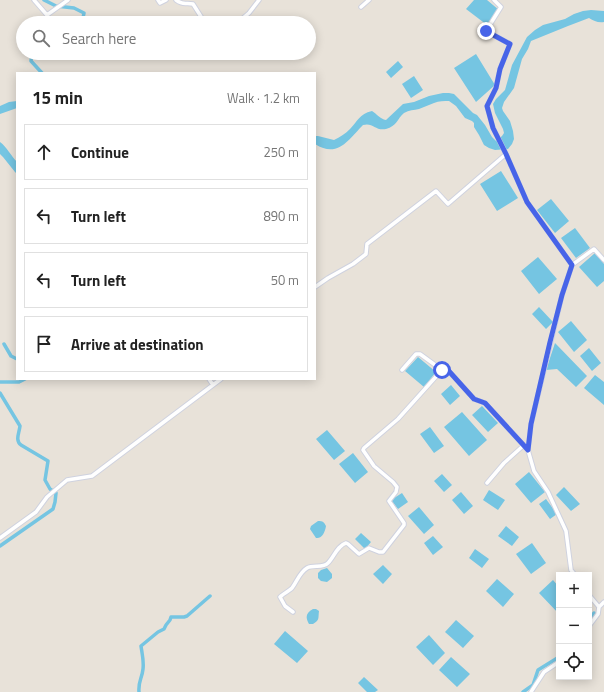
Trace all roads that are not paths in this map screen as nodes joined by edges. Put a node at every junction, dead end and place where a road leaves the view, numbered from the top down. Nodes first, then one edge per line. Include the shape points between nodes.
1 (34, 0) edge
2 (158, 0) edge
3 (166, 0) edge
4 (176, 0) edge
5 (259, 0) edge
6 (369, 0) edge
7 (494, 0) edge
8 (67, 1) edge
9 (362, 7) dead end
10 (201, 16) edge
11 (245, 16) edge
12 (506, 154) junction
13 (604, 260) edge
14 (572, 265) junction
15 (316, 286) edge
16 (402, 370) dead end
17 (442, 370) junction
18 (210, 380) edge
19 (220, 380) edge
20 (213, 385) junction
21 (524, 445) junction
22 (528, 450) junction
23 (487, 483) dead end
24 (0, 538) edge
25 (573, 572) edge
26 (592, 599) edge
27 (604, 602) edge
28 (599, 607) junction
29 (293, 612) dead end
30 (592, 622) edge
31 (556, 664) edge
32 (531, 692) edge

1 - 8 street via 46,14
2 - 3 street via 160,3
4 - 10 street via 184,4 193,4
5 - 11 street
6 - 9 street
7 - 12 street via 501,7 486,31 510,44 496,88 487,106 493,128
12 - 14 street via 527,202
12 - 15 street via 448,204 436,191 367,244 366,254
13 - 14 street via 594,249
14 - 22 street via 532,416
16 - 17 street via 416,354 420,354
17 - 21 street via 447,369 474,399 485,403
17 - 29 street via 398,419 363,450 374,466 397,487 389,501 404,525 383,552 369,548 359,554 344,543 328,563 304,570 291,588 280,597 285,606
18 - 20 street
19 - 20 street
20 - 24 street via 92,476 66,480 47,497 36,512
21 - 22 street
21 - 23 street via 504,462
22 - 25 street via 534,471 548,492 566,531
26 - 28 street
27 - 28 street
28 - 30 street via 598,614
31 - 32 street via 544,672

